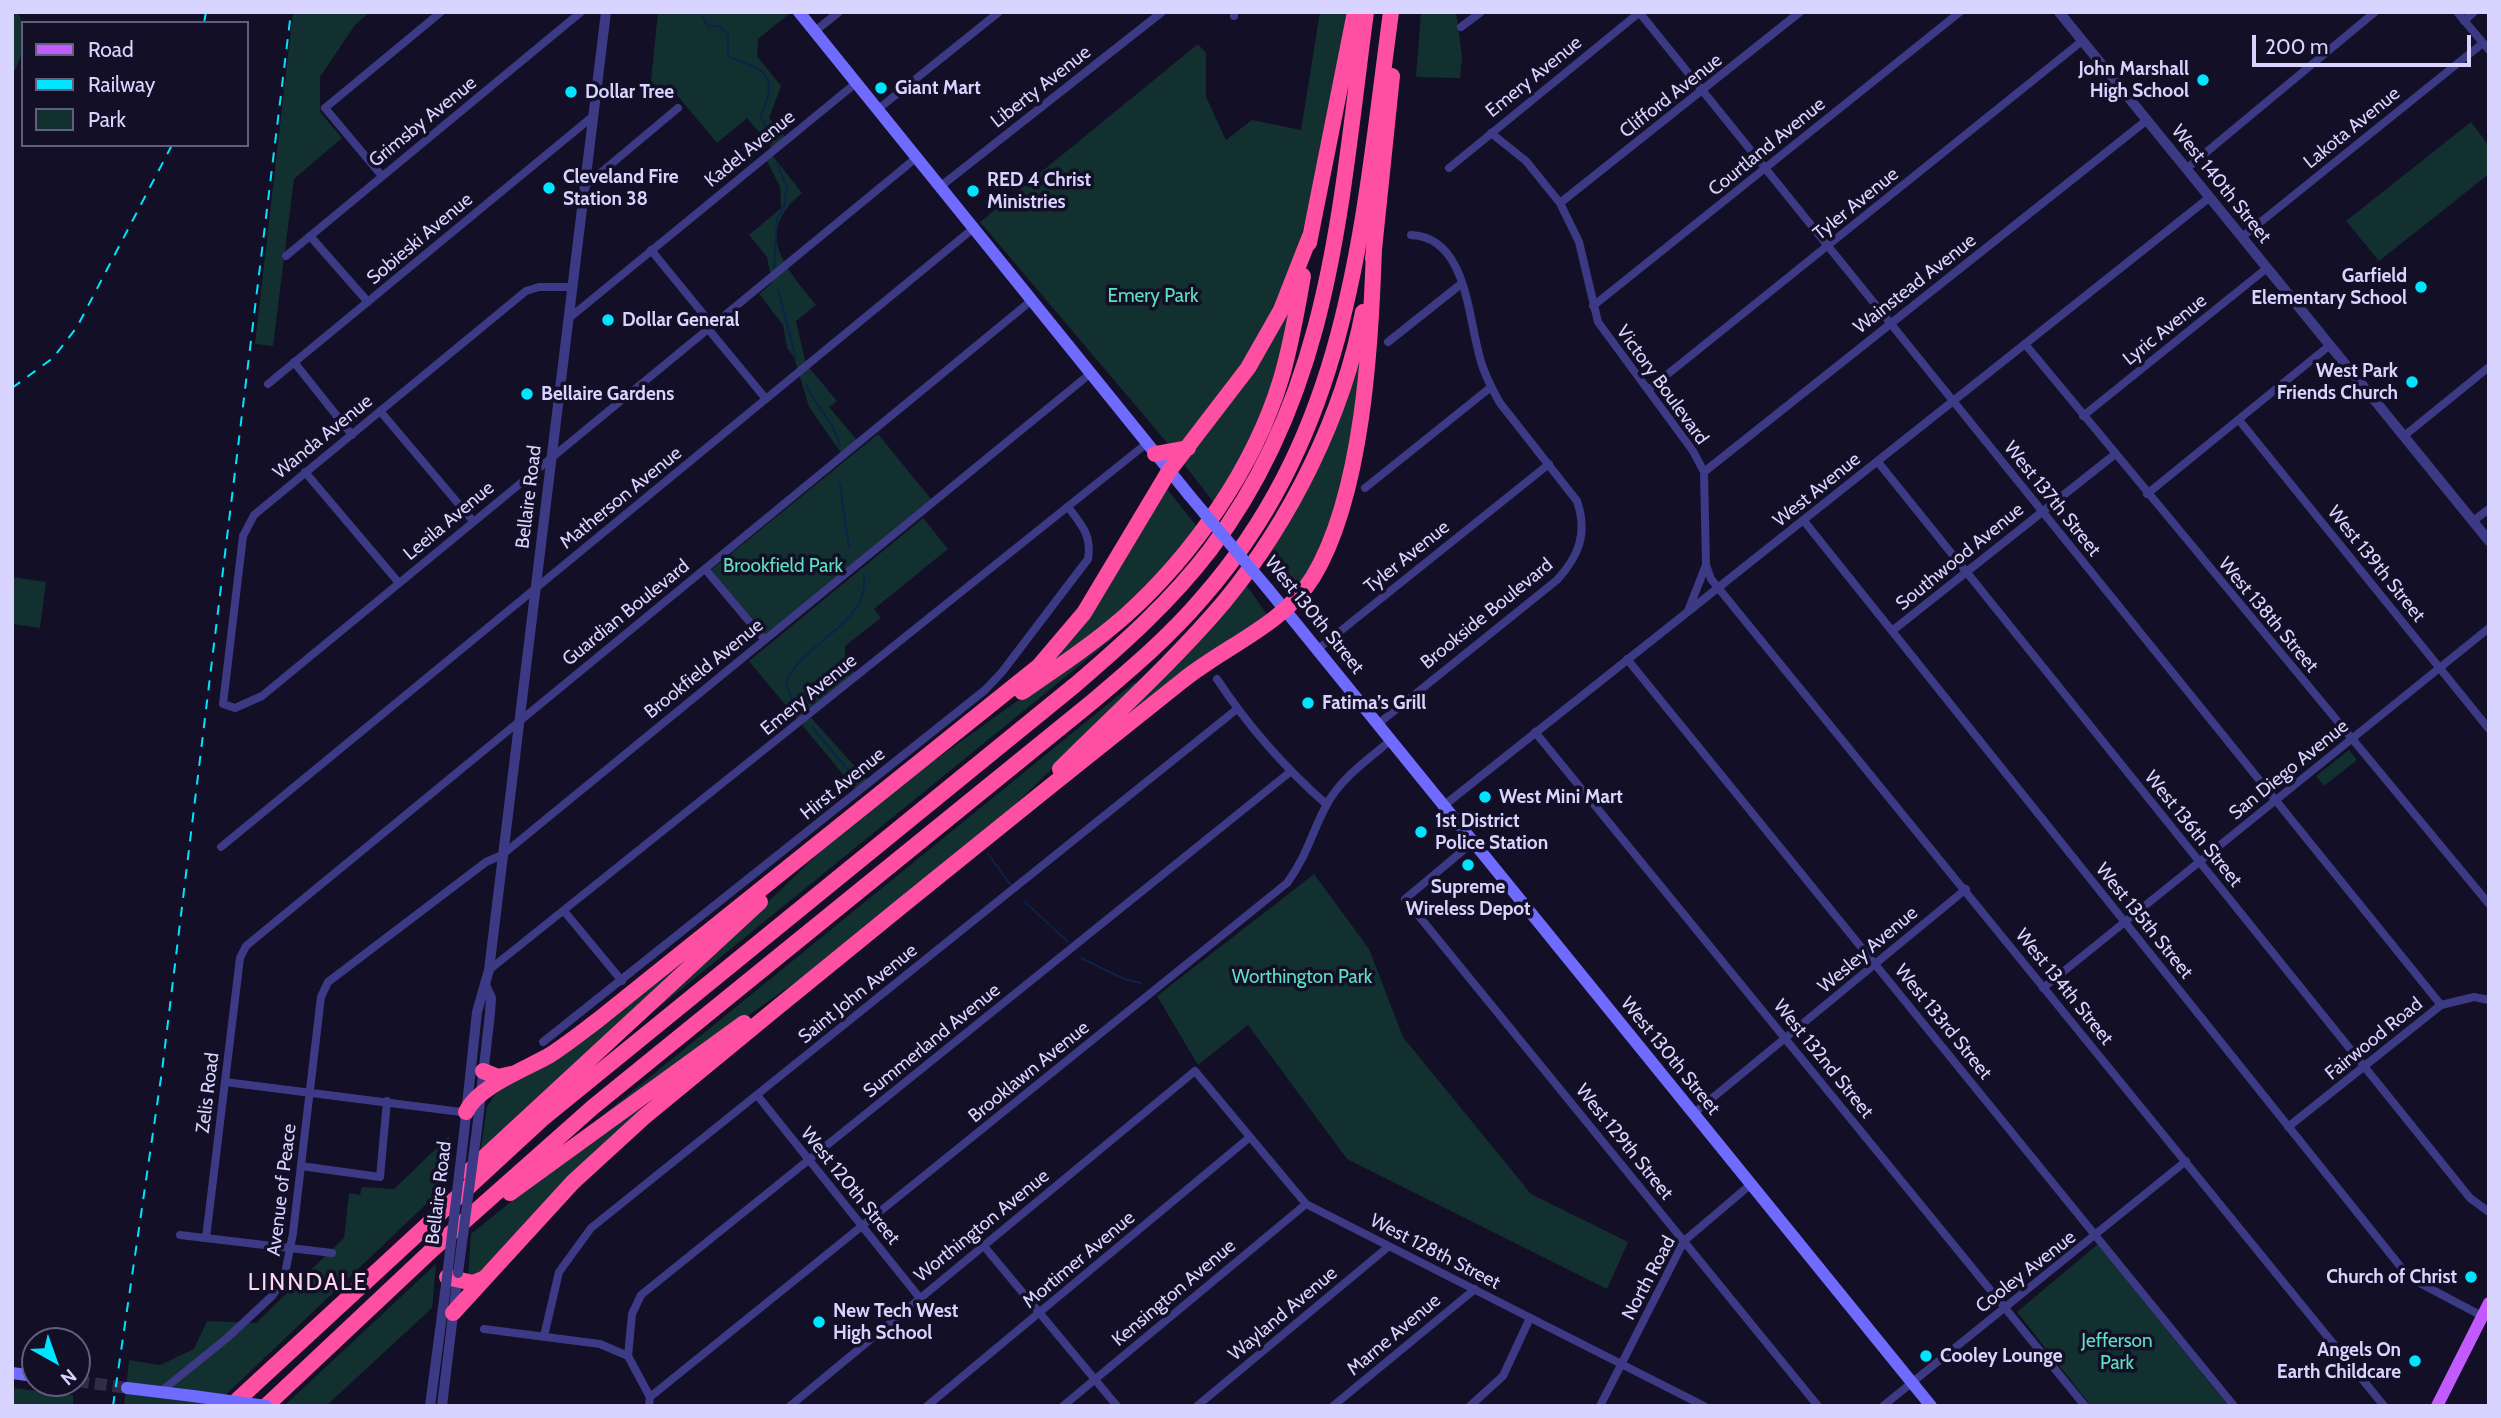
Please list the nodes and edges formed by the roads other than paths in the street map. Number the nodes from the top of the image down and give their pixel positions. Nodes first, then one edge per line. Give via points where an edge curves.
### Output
1 (441, 12) edge
2 (581, 12) edge
3 (606, 12) edge
4 (799, 12) edge
5 (838, 12) edge
6 (999, 12) edge
7 (1162, 12) edge
8 (1355, 12) edge
9 (1366, 12) edge
10 (1391, 12) edge
11 (1398, 12) edge
12 (1639, 12) edge
13 (1800, 12) edge
14 (1960, 12) edge
15 (2059, 12) edge
16 (2375, 12) edge
17 (2457, 12) edge
18 (2474, 12) edge
19 (1478, 13) edge
20 (2464, 21) junction
21 (1461, 27) dead end
22 (815, 31) junction
23 (2082, 41) junction
24 (2486, 47) edge
25 (856, 83) junction
26 (1702, 91) junction
27 (678, 108) dead end
28 (877, 110) junction
29 (592, 117) junction
30 (2147, 120) junction
31 (1491, 133) junction
32 (916, 158) junction
33 (1448, 168) dead end
34 (1765, 169) junction
35 (2186, 169) junction
36 (382, 176) junction
37 (586, 185) junction
38 (941, 187) junction
39 (2210, 197) junction
40 (1560, 203) junction
41 (975, 227) junction
42 (1411, 235) dead end
43 (310, 236) junction
44 (1310, 236) junction
45 (2242, 237) junction
46 (1828, 246) junction
47 (1374, 248) junction
48 (651, 250) junction
49 (286, 256) dead end
50 (2267, 268) junction
51 (1461, 284) junction
52 (572, 287) junction
53 (1032, 300) junction
54 (368, 302) junction
55 (1593, 306) junction
56 (568, 319) junction
57 (1890, 324) junction
58 (711, 328) junction
59 (1388, 342) dead end
60 (2025, 344) junction
61 (2330, 345) junction
62 (294, 362) junction
63 (2489, 366) edge
64 (1091, 373) junction
65 (268, 384) dead end
66 (1491, 387) junction
67 (1648, 390) junction
68 (766, 399) junction
69 (1954, 401) junction
70 (380, 411) junction
71 (2082, 416) junction
72 (2239, 419) junction
73 (352, 435) junction
74 (2404, 436) junction
75 (1188, 448) junction
76 (1151, 449) junction
77 (2114, 455) junction
78 (551, 458) junction
79 (1878, 462) junction
80 (1549, 464) junction
81 (1169, 471) junction
82 (305, 472) junction
83 (1703, 472) junction
84 (1364, 488) dead end
85 (2147, 494) junction
86 (1068, 508) junction
87 (2489, 509) edge
88 (2042, 512) junction
89 (473, 521) junction
90 (1804, 521) junction
91 (2473, 522) junction
92 (2489, 541) edge
93 (1706, 565) junction
94 (705, 569) junction
95 (1966, 572) junction
96 (399, 583) junction
97 (536, 588) junction
98 (1720, 588) junction
99 (1285, 610) junction
100 (1686, 614) junction
101 (2489, 628) edge
102 (1892, 631) junction
103 (764, 639) junction
104 (1318, 649) junction
105 (1627, 659) junction
106 (2440, 668) junction
107 (1217, 679) dead end
108 (223, 704) joint
109 (1237, 709) junction
110 (519, 720) junction
111 (1378, 724) junction
112 (2489, 729) edge
113 (1535, 732) junction
114 (2352, 740) junction
115 (1390, 741) junction
116 (1290, 772) junction
117 (891, 787) junction
118 (2274, 802) junction
119 (1326, 804) junction
120 (1442, 807) junction
121 (1011, 817) junction
122 (825, 840) junction
123 (1472, 844) junction
124 (221, 847) dead end
125 (502, 855) junction
126 (2200, 862) junction
127 (1966, 889) junction
128 (2489, 904) edge
129 (564, 911) junction
130 (2125, 923) junction
131 (241, 953) joint
132 (838, 958) junction
133 (1875, 965) junction
134 (489, 970) junction
135 (330, 979) joint
136 (622, 981) junction
137 (486, 986) junction
138 (2043, 988) junction
139 (2489, 1000) edge
140 (2441, 1006) junction
141 (1786, 1038) junction
142 (543, 1042) dead end
143 (2365, 1067) junction
144 (526, 1068) junction
145 (483, 1071) junction
146 (1195, 1071) joint
147 (225, 1082) junction
148 (310, 1092) junction
149 (481, 1093) junction
150 (757, 1095) junction
151 (387, 1101) junction
152 (472, 1113) junction
153 (1693, 1114) junction
154 (2288, 1127) junction
155 (1250, 1137) junction
156 (808, 1160) junction
157 (2186, 1161) junction
158 (301, 1166) junction
159 (1750, 1185) junction
160 (1306, 1204) junction
161 (2489, 1212) edge
162 (861, 1226) junction
163 (180, 1235) dead end
164 (2096, 1236) junction
165 (206, 1238) junction
166 (1684, 1241) junction
167 (983, 1245) junction
168 (1388, 1247) junction
169 (290, 1248) junction
170 (332, 1253) dead end
171 (365, 1279) junction
172 (452, 1279) junction
173 (483, 1279) junction
174 (1475, 1289) junction
175 (919, 1297) junction
176 (2489, 1303) edge
177 (375, 1304) junction
178 (2006, 1308) junction
179 (453, 1313) junction
180 (1040, 1313) junction
181 (2482, 1316) junction
182 (1530, 1318) junction
183 (484, 1329) dead end
184 (544, 1336) junction
185 (628, 1356) junction
186 (1622, 1362) junction
187 (1095, 1379) junction
188 (1911, 1382) junction
189 (127, 1388) tunnel mouth
190 (2443, 1390) junction
191 (159, 1392) junction
192 (650, 1401) edge
193 (231, 1406) edge
194 (266, 1406) edge
195 (430, 1406) edge
196 (442, 1406) edge
197 (790, 1406) edge
198 (927, 1406) edge
199 (1063, 1406) edge
200 (1117, 1406) edge
201 (1197, 1406) edge
202 (1333, 1406) edge
203 (1470, 1406) edge
204 (1600, 1406) edge
205 (1704, 1406) edge
206 (1818, 1406) edge
207 (1884, 1406) edge
208 (1931, 1406) edge
209 (2085, 1406) edge
210 (2234, 1406) edge
211 (2384, 1406) edge
212 (2431, 1406) edge
213 (2437, 1406) edge

1 - 36 street via 325,108
2 - 36 street, Grimsby Avenue
3 - 29 street, Bellaire Road
4 - 22 main road, West 130th Street
5 - 22 street
6 - 28 street
7 - 38 street, Liberty Avenue
8 - 44 highway
9 - 171 highway via 1333,252 1317,328 1278,437 1246,498 1211,550 1175,593 1112,654 592,1077
10 - 177 highway via 1359,246 1329,372 1295,458 1228,567 1181,621 1123,676 593,1107
11 - 47 highway
12 - 26 street, West 137th Street
12 - 31 street, Emery Avenue
13 - 26 street, Clifford Avenue
14 - 34 street, Courtland Avenue
15 - 23 street, West 140th Street
16 - 35 street
17 - 20 street
18 - 20 street
19 - 21 street
20 - 24 street
22 - 25 main road, West 130th Street
23 - 30 street, West 140th Street
23 - 46 street, Tyler Avenue
24 - 45 street, Lakota Avenue
25 - 28 main road, West 130th Street
25 - 48 street, Kadel Avenue
26 - 34 street, West 137th Street
26 - 40 street, Clifford Avenue
27 - 37 street
28 - 32 main road, West 130th Street
29 - 37 street, Bellaire Road
29 - 54 street, Sobieski Avenue
30 - 35 street, West 140th Street
30 - 57 street, Wainstead Avenue
31 - 33 street, Emery Avenue
31 - 40 street, Victory Boulevard via 1526,161
32 - 38 main road, West 130th Street
32 - 58 street, Leeila Avenue
34 - 46 street, West 137th Street
34 - 55 street, Courtland Avenue
35 - 39 street, West 140th Street
36 - 43 street, Grimsby Avenue
37 - 52 street, Bellaire Road
38 - 41 main road, West 130th Street
39 - 45 street, West 140th Street
39 - 60 street, West Avenue
40 - 55 street, Victory Boulevard via 1579,242
41 - 53 main road, West 130th Street
41 - 68 street, Matherson Avenue
42 - 51 street, Brookside Boulevard via 1439,244 1453,261
43 - 49 street, Grimsby Avenue
43 - 54 street
44 - 75 highway via 1261,348
44 - 117 highway via 1288,354 1271,406 1233,483 1188,548 1159,583 1105,632
45 - 50 street, West 140th Street
46 - 57 street, West 137th Street
46 - 67 street, Tyler Avenue
47 - 99 highway via 1372,310 1346,490 1318,567
47 - 121 highway via 1361,320 1339,396 1308,468 1271,536 1190,640
48 - 56 street, Kadel Avenue
48 - 58 street
50 - 61 street, West 140th Street
50 - 71 street, Lyric Avenue
51 - 59 street
51 - 66 street, Brookside Boulevard
52 - 56 street, Bellaire Road
52 - 70 street, Wanda Avenue via 526,291
53 - 64 main road, West 130th Street
53 - 94 street, Guardian Boulevard
54 - 62 street, Sobieski Avenue
55 - 67 street, Victory Boulevard via 1608,340
56 - 78 street, Bellaire Road
57 - 69 street, West 137th Street
57 - 83 street, Wainstead Avenue
58 - 68 street
58 - 78 street, Leeila Avenue
60 - 69 street, West Avenue
60 - 71 street, West 138th Street
61 - 72 street
61 - 74 street, West 140th Street
62 - 65 street, Sobieski Avenue
62 - 73 street
63 - 74 street
64 - 76 main road, West 130th Street
64 - 103 street, Brookfield Avenue
66 - 80 street, Brookside Boulevard
66 - 84 street
67 - 83 street, Victory Boulevard via 1685,438
68 - 97 street, Matherson Avenue
69 - 79 street, West Avenue
69 - 88 street, West 137th Street
70 - 73 street, Wanda Avenue
70 - 89 street
71 - 77 street, West 138th Street
72 - 85 street
72 - 106 street, West 139th Street
73 - 82 street, Wanda Avenue
74 - 91 street, West 140th Street
75 - 76 highway
75 - 81 highway
76 - 81 main road, West 130th Street
76 - 86 street, Emery Avenue
77 - 85 street, West 138th Street
77 - 88 street, Southwood Avenue
78 - 89 street, Leeila Avenue
78 - 97 street, Bellaire Road
79 - 90 street, West Avenue
79 - 95 street, West 136th Street
80 - 104 street, Tyler Avenue
80 - 111 street, Brookside Boulevard via 1577,501 1583,517 1582,540 1573,563
81 - 99 main road, West 130th Street, bridge
81 - 117 highway via 1084,613 1055,649
82 - 96 street
82 - 108 street, Wanda Avenue via 246,526
83 - 93 street, Victory Boulevard
85 - 114 street, West 138th Street
86 - 129 street, Emery Avenue
86 - 136 street, Hirst Avenue via 1086,529 1088,559 994,681
87 - 91 street
88 - 95 street, Southwood Avenue
88 - 118 street, West 137th Street
89 - 96 street, Leeila Avenue
90 - 98 street, West Avenue
90 - 102 street, West 135th Street
91 - 92 street, West 140th Street
93 - 98 street, Victory Boulevard
93 - 100 street, Victory Boulevard
94 - 103 street
94 - 110 street, Guardian Boulevard
95 - 102 street, Southwood Avenue
95 - 126 street, West 136th Street
96 - 108 street, Leeila Avenue via 262,696 235,708
97 - 110 street, Bellaire Road
97 - 124 street, Matherson Avenue
98 - 100 street, West Avenue
98 - 127 street, West 134th Street
99 - 104 main road, West 130th Street
99 - 121 highway via 1183,680
100 - 105 street, West Avenue
101 - 106 street, San Diego Avenue
102 - 130 street, West 135th Street
103 - 125 street, Brookfield Avenue
104 - 111 main road, West 130th Street
105 - 113 street, West Avenue
105 - 133 street, West 133rd Street
106 - 112 street, West 139th Street
106 - 114 street, San Diego Avenue
107 - 109 street
109 - 116 street
109 - 150 street, Saint John Avenue
110 - 125 street, Bellaire Road
110 - 131 street, Guardian Boulevard
111 - 115 main road, West 130th Street
113 - 120 street, West Avenue
113 - 141 street, West 132nd Street
114 - 118 street, San Diego Avenue
114 - 128 street, West 138th Street
115 - 119 street, Brooklawn Avenue
115 - 120 main road, West 130th Street
116 - 119 street
116 - 156 street, Summerland Avenue
117 - 122 highway
118 - 126 street, San Diego Avenue
118 - 140 street, West 137th Street
119 - 162 street, Brooklawn Avenue via 1302,862 1287,883
120 - 123 main road, West 130th Street
121 - 132 highway
122 - 144 highway via 569,1042
122 - 171 highway via 489,1151
123 - 153 main road, West 130th Street
123 - 166 street, West 129th Street via 1405,899
125 - 134 street, Bellaire Road
125 - 135 street, Brookfield Avenue via 486,862
126 - 130 street, San Diego Avenue
126 - 143 street, West 136th Street
127 - 133 street, Wesley Avenue
127 - 138 street, West 134th Street
129 - 134 street, Emery Avenue
129 - 136 street
130 - 138 street, San Diego Avenue
130 - 154 street, West 135th Street
131 - 147 street, Zelis Road
132 - 173 highway via 610,1147
132 - 177 highway via 525,1181
133 - 141 street, Wesley Avenue
133 - 164 street, West 133rd Street
134 - 137 street, Bellaire Road
135 - 148 street, Avenue of Peace via 321,997
136 - 142 street, Hirst Avenue
137 - 145 street, Bellaire Road via 491,998
137 - 152 street, Bellaire Road via 477,1012
138 - 157 street, West 134th Street
139 - 140 street, Fairwood Road via 2474,997
140 - 143 street, Fairwood Road
141 - 153 street, Wesley Avenue
141 - 178 street, West 132nd Street
143 - 154 street, Fairwood Road
143 - 161 street, West 136th Street via 2470,1198
144 - 145 highway via 502,1077
144 - 149 highway
145 - 149 street, Bellaire Road
146 - 155 street, West 128th Street
146 - 167 street, Worthington Avenue
147 - 148 street
147 - 165 street, Zelis Road
148 - 151 street
148 - 158 street, Avenue of Peace
149 - 152 highway via 470,1102
150 - 156 street, West 120th Street
150 - 184 street, Saint John Avenue via 591,1228 559,1272
151 - 152 street
151 - 158 street via 380,1177
152 - 172 street, Bellaire Road, bridge via 464,1133
152 - 172 street, Bellaire Road, bridge via 477,1129
153 - 159 main road, West 130th Street
154 - 181 street, West 135th Street via 2407,1273
155 - 160 street, West 128th Street
155 - 180 street, Mortimer Avenue
156 - 162 street, West 120th Street
156 - 185 street, Summerland Avenue via 641,1295 632,1314
157 - 164 street, Cooley Avenue
157 - 211 street, West 134th Street
158 - 169 street, Avenue of Peace
159 - 166 street, North Road
159 - 188 main road, West 130th Street
160 - 168 street, West 128th Street
160 - 187 street, Kensington Avenue
162 - 175 street, West 120th Street
162 - 192 street, Brooklawn Avenue
163 - 165 street
164 - 178 street, Cooley Avenue
164 - 210 street, West 133rd Street
165 - 169 street
166 - 186 street, North Road
166 - 206 street, West 129th Street
167 - 175 street, Worthington Avenue
167 - 180 street
168 - 174 street, West 128th Street
168 - 201 street, Wayland Avenue
169 - 170 street
169 - 191 street, Avenue of Peace via 284,1279 272,1296
171 - 193 highway
172 - 173 highway via 473,1283
172 - 179 street, Bellaire Road
172 - 195 street, Bellaire Road
173 - 179 highway
174 - 182 street, West 128th Street
174 - 202 street, Marne Avenue
175 - 197 street, Worthington Avenue
176 - 181 main road
177 - 194 highway
178 - 188 street, Cooley Avenue
178 - 209 street, West 132nd Street
179 - 196 street, Bellaire Road
180 - 187 street
180 - 198 street, Mortimer Avenue
181 - 190 main road
182 - 186 street, West 128th Street
182 - 203 street via 1503,1376
183 - 184 street
184 - 185 street via 600,1344
185 - 192 street
186 - 204 street, North Road
186 - 205 street, West 128th Street
187 - 199 street, Kensington Avenue
187 - 200 street
188 - 207 street, Cooley Avenue
188 - 208 main road, West 130th Street
189 - 191 main road
190 - 212 main road
190 - 213 main road
191 - 194 main road, bridge

